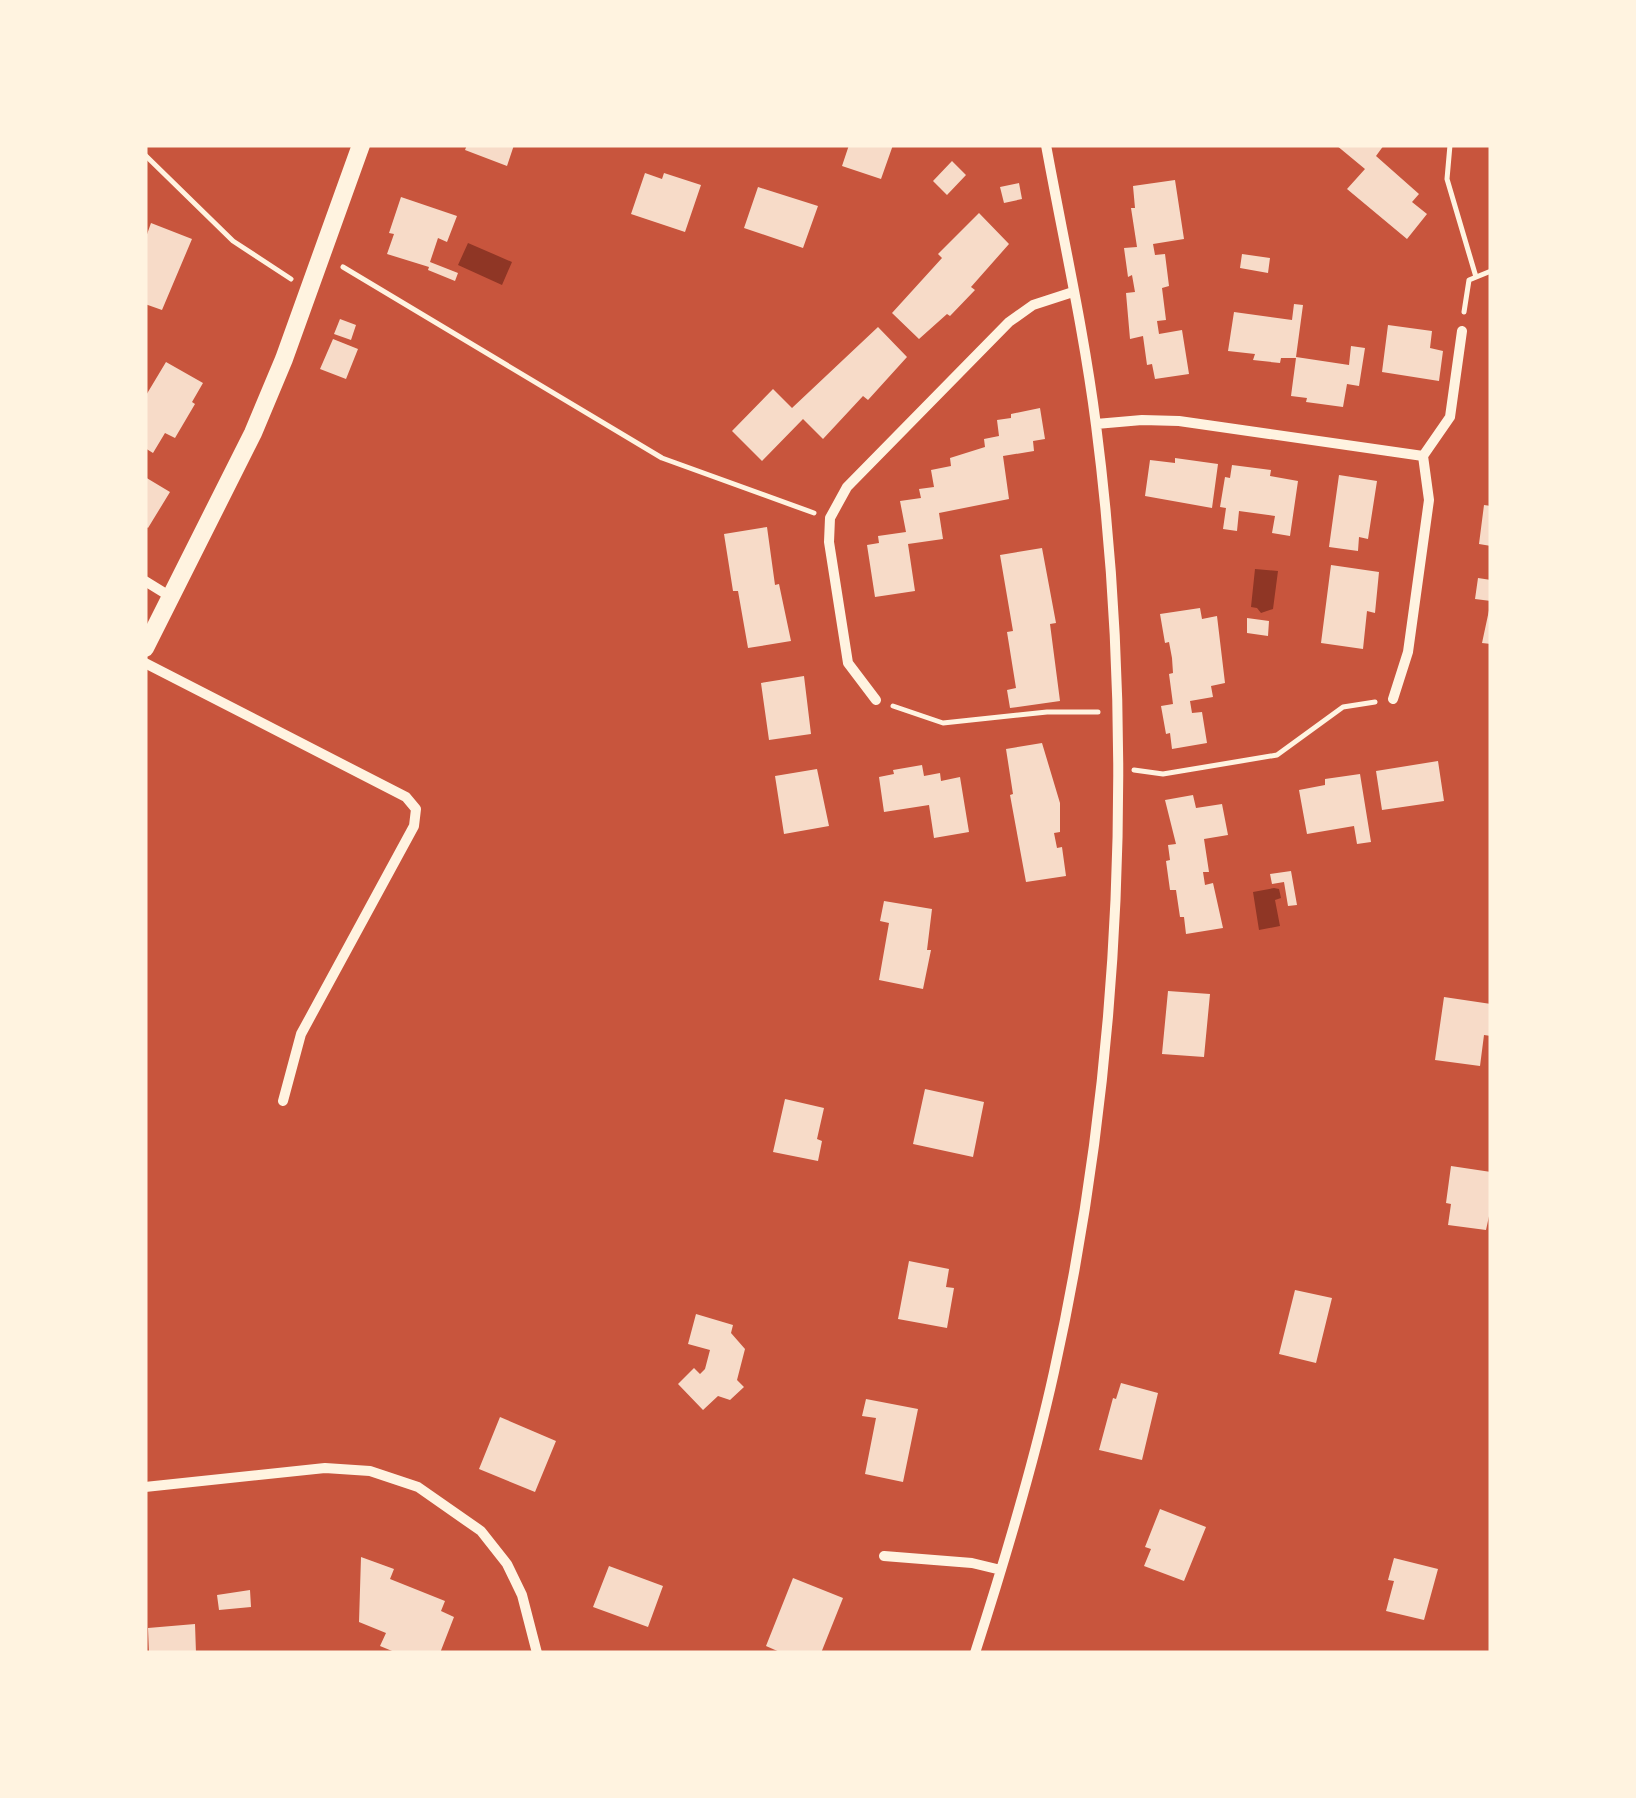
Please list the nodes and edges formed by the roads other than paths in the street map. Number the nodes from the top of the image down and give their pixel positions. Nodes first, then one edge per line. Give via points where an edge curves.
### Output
1 (362, 145) edge
2 (1046, 145) edge
3 (1073, 292) junction
4 (1462, 331) road end
5 (1096, 424) junction
6 (1423, 456) junction
7 (145, 581) edge
8 (172, 598) junction
9 (145, 648) edge
10 (145, 663) edge
11 (1393, 699) road end
12 (876, 700) road end
13 (283, 1101) dead end
14 (145, 1487) edge
15 (884, 1556) dead end
16 (1002, 1570) junction
17 (537, 1653) edge
18 (975, 1653) edge

1 - 8 street via 253,432
2 - 3 street
3 - 5 street
3 - 12 street via 1008,322 846,488 830,518 848,663
4 - 6 street via 1450,417
5 - 6 street via 1179,421
5 - 16 street via 1117,712 1112,958 1075,1269
6 - 11 street via 1429,500 1408,652
7 - 8 street
8 - 9 street
10 - 13 street via 406,796 416,809 414,826 301,1034
14 - 17 street via 325,1468 370,1472 418,1487 480,1532 507,1564
15 - 16 street
16 - 18 street

